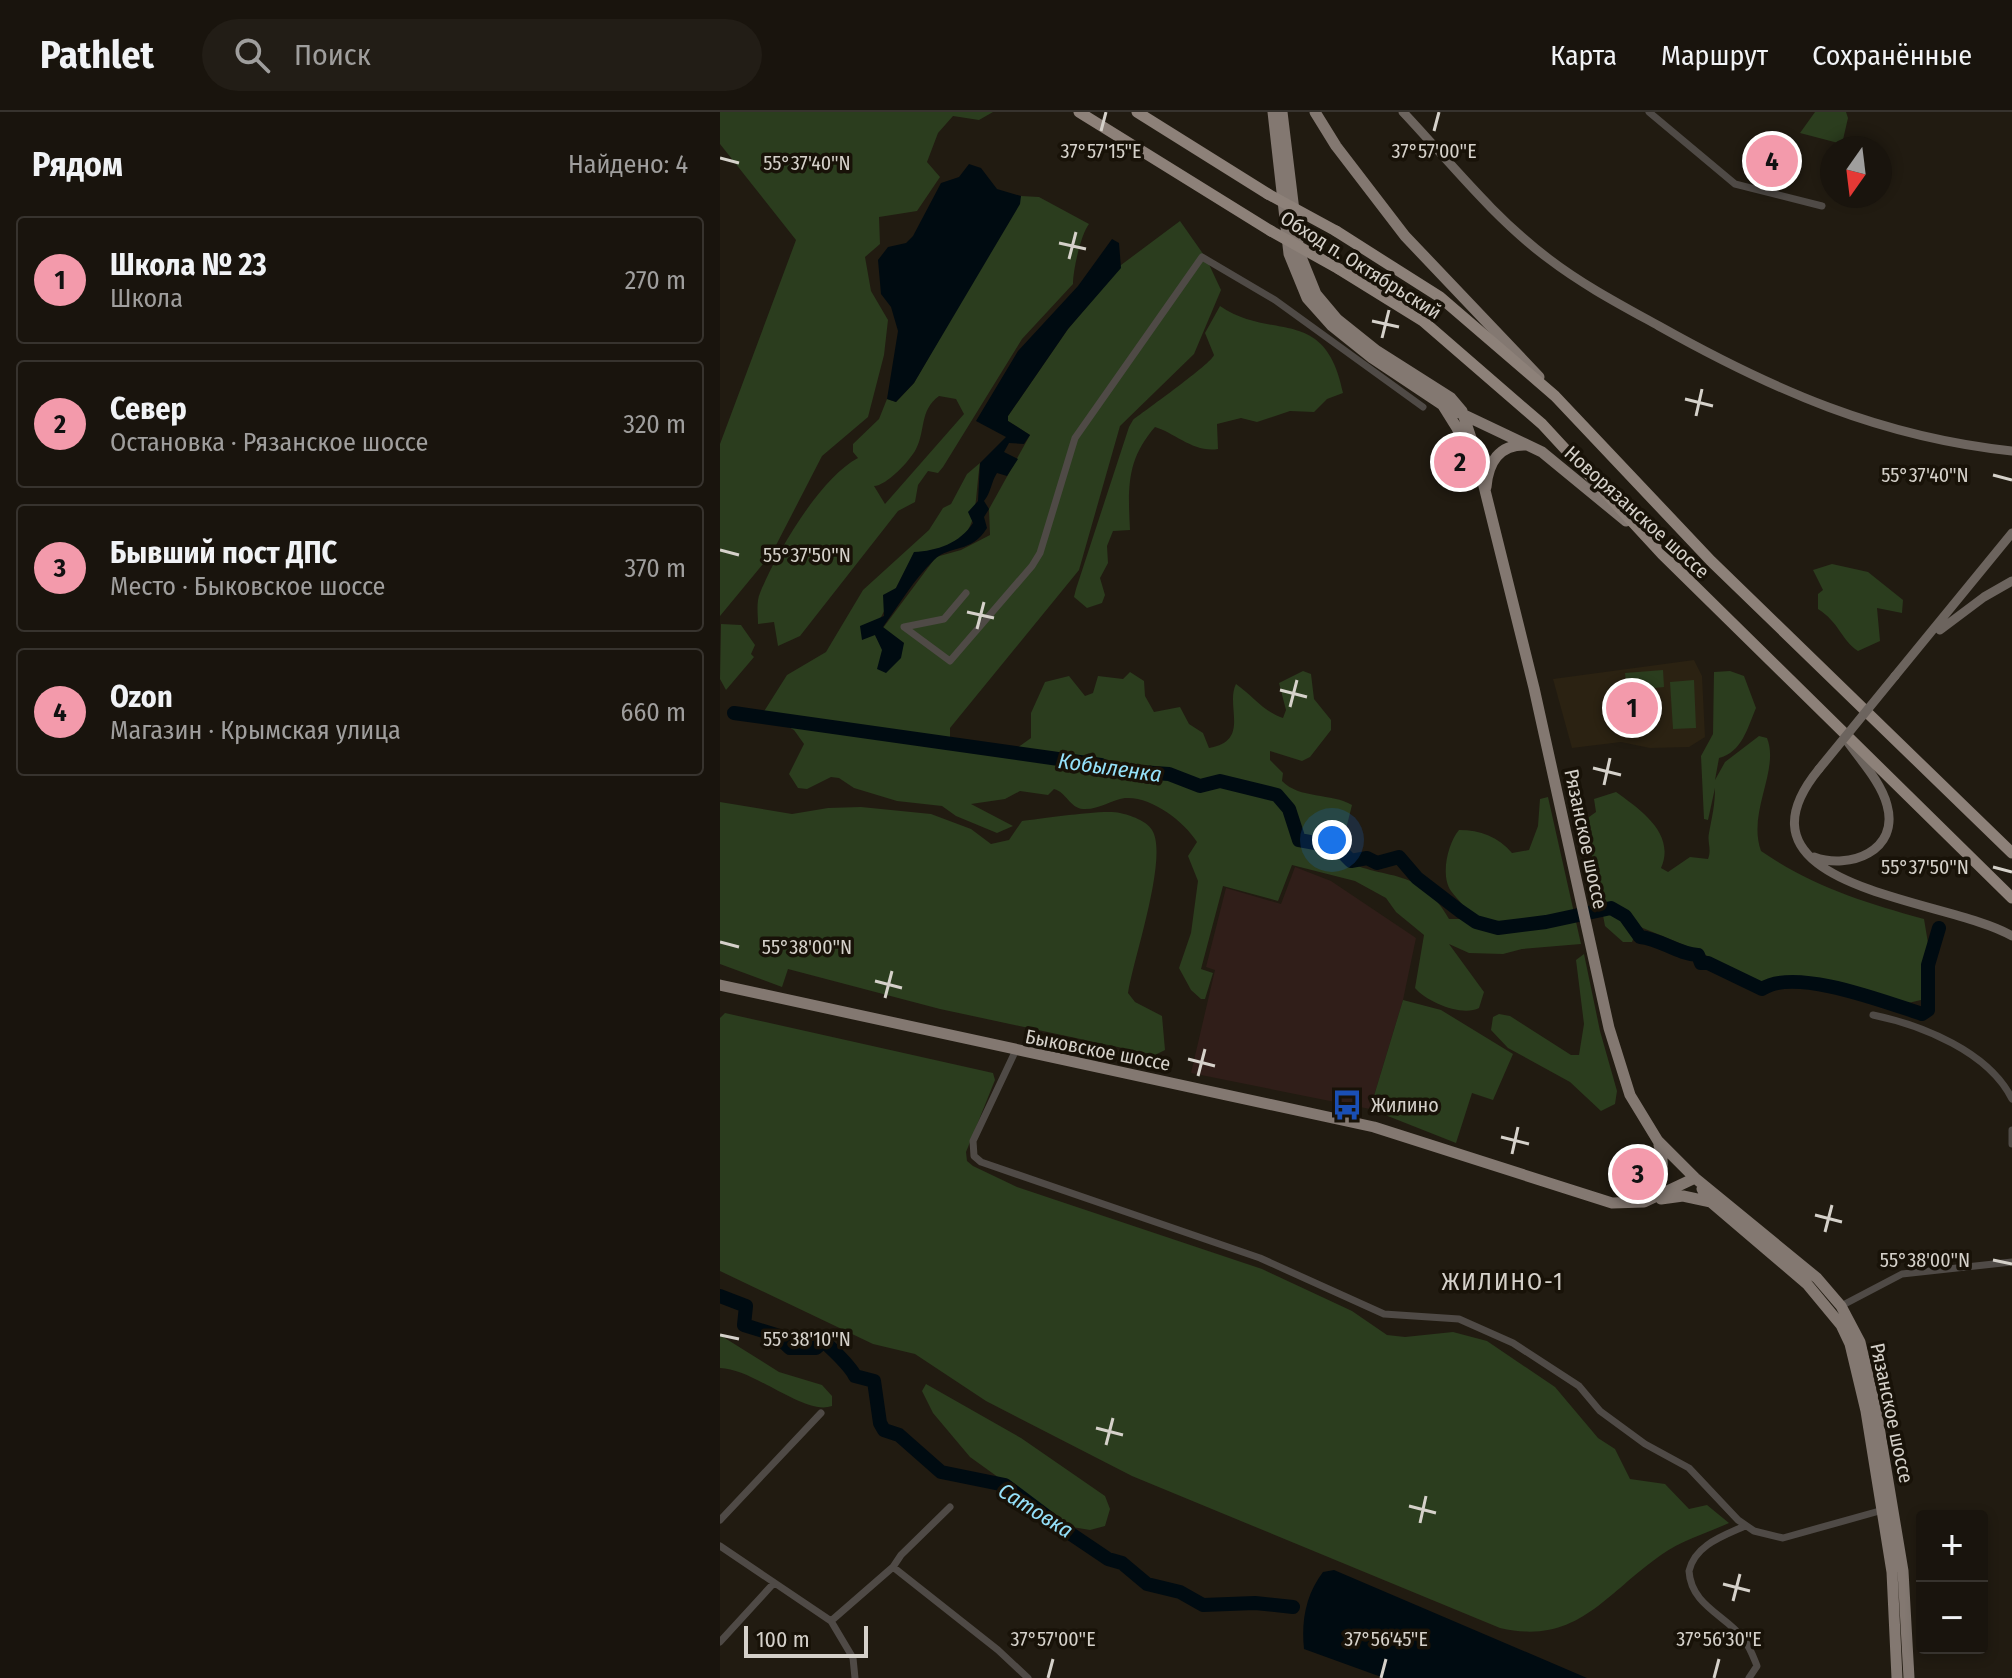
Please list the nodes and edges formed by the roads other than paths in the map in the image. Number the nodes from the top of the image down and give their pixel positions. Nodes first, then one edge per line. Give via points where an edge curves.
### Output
1 (1079, 112) edge
2 (1273, 112) edge
3 (1282, 112) edge
4 (1315, 112) edge
5 (1403, 112) edge
6 (1649, 112) edge
7 (1139, 113) edge
8 (1820, 205) edge
9 (1555, 396) junction
10 (1441, 404) junction
11 (1423, 407) dead end
12 (1462, 411) junction
13 (1583, 427) joint
14 (1531, 446) junction
15 (2012, 451) edge
16 (1482, 488) junction
17 (1488, 512) junction
18 (2012, 533) edge
19 (1662, 554) junction
20 (2012, 581) edge
21 (966, 593) dead end
22 (1922, 645) junction
23 (1838, 729) junction
24 (1804, 852) junction
25 (2012, 853) edge
26 (2012, 898) edge
27 (2012, 936) edge
28 (720, 986) edge
29 (1873, 1015) dead end
30 (1015, 1052) junction
31 (2012, 1099) edge
32 (2012, 1130) edge
33 (1658, 1141) junction
34 (2012, 1144) edge
35 (1695, 1178) junction
36 (1644, 1202) junction
37 (1712, 1203) junction
38 (2012, 1262) edge
39 (1841, 1306) junction
40 (821, 1413) dead end
41 (950, 1507) dead end
42 (1883, 1510) junction
43 (720, 1520) edge
44 (1745, 1526) junction
45 (720, 1546) edge
46 (893, 1567) junction
47 (773, 1584) junction
48 (831, 1621) junction
49 (720, 1642) edge
50 (855, 1678) edge
51 (1028, 1678) edge
52 (1749, 1678) edge
53 (1897, 1678) edge
54 (1909, 1678) edge

1 - 19 highway, Обход п. Октябрьский, bridge via 1423,321 1542,424
2 - 10 main road, Новорязанское шоссе via 1289,254 1307,298 1372,358
3 - 12 main road via 1299,252 1316,294 1337,319
4 - 9 main road via 1405,236
5 - 15 main road via 1547,258 1695,346 1851,418 1906,434
6 - 8 street via 1735,184
7 - 9 highway, Обход п. Октябрьский, bridge via 1440,297
9 - 13 highway, Обход п. Октябрьский
10 - 12 main road, Новорязанское шоссе
10 - 16 main road, Рязанское шоссе
11 - 21 street via 1275,300 1202,257 1075,438 1040,553 1024,577 950,661 904,627 944,619
12 - 14 main road, Новорязанское шоссе
12 - 16 main road, Рязанское шоссе
13 - 25 highway, Новорязанское шоссе via 1711,561
14 - 17 main road via 1513,446 1490,465
14 - 19 main road, Новорязанское шоссе
16 - 17 main road, Рязанское шоссе
17 - 33 main road, Рязанское шоссе via 1534,688 1619,1065
18 - 22 main road
19 - 23 highway, Новорязанское шоссе
20 - 22 main road
22 - 24 main road, bridge via 1801,792 1792,816
23 - 24 main road via 1881,790 1888,826 1877,847 1857,860 1828,862
23 - 26 highway, Новорязанское шоссе
24 - 27 main road via 1840,878
28 - 30 main road, Быковское шоссе
29 - 31 street via 1911,1024 1982,1062 2004,1082
30 - 36 main road, Быковское шоссе via 1358,1123 1589,1198
30 - 44 street via 973,1141 974,1156 981,1162 1260,1258 1384,1314 1459,1319 1513,1343 1579,1386 1600,1411 1645,1444 1689,1468
32 - 34 street
33 - 35 main road, Рязанское шоссе
33 - 36 main road via 1664,1170
35 - 36 main road, Быковское шоссе
35 - 37 main road, Рязанское шоссе
35 - 39 main road, Рязанское шоссе via 1817,1278
36 - 37 main road via 1683,1196
37 - 42 main road, Рязанское шоссе via 1807,1284 1841,1325 1859,1377
38 - 39 street via 1902,1274
39 - 54 main road, Рязанское шоссе via 1860,1342 1877,1415 1903,1571
40 - 43 street
41 - 46 street
42 - 44 street via 1783,1538
42 - 53 main road, Рязанское шоссе
44 - 52 street via 1696,1555 1689,1571 1698,1596 1752,1652 1757,1666
45 - 47 street
46 - 48 street
46 - 51 street
47 - 48 street
47 - 49 street
48 - 50 street via 853,1658

